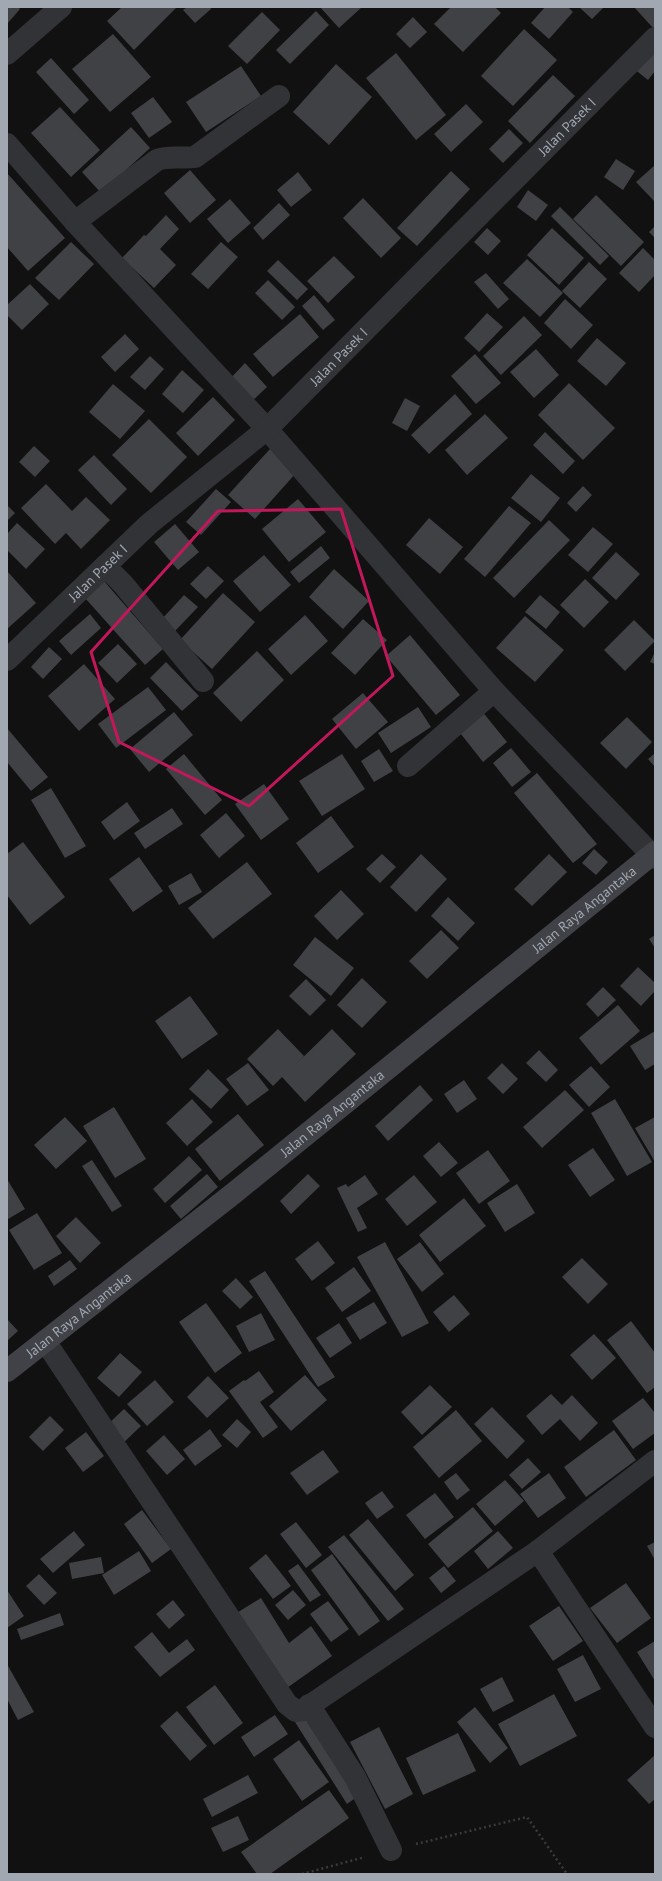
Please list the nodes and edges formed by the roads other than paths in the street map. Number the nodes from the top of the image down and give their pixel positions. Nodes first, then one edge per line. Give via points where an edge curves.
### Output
1 (61, 7) edge
2 (655, 38) edge
3 (7, 54) edge
4 (279, 96) dead end
5 (7, 144) edge
6 (75, 222) junction
7 (267, 429) junction
8 (105, 566) junction
9 (7, 660) edge
10 (203, 681) dead end
11 (494, 691) junction
12 (408, 766) dead end
13 (654, 855) edge
14 (45, 1340) junction
15 (7, 1371) edge
16 (655, 1461) edge
17 (538, 1551) junction
18 (309, 1705) junction
19 (655, 1727) edge
20 (391, 1850) road end

1 - 3 street
2 - 7 street, Jalan Pasek I
4 - 6 street via 195,157 163,157 157,160
5 - 6 street
6 - 7 street
7 - 8 street, Jalan Pasek I via 149,524
7 - 11 street
8 - 9 street, Jalan Pasek I
8 - 10 street via 123,584
11 - 12 street
11 - 13 street
13 - 14 main road, Jalan Raya Angantaka via 234,1193
14 - 15 main road, Jalan Raya Angantaka
14 - 18 street via 287,1704 298,1711
16 - 17 street
17 - 18 street
17 - 19 street
18 - 20 street via 355,1777

